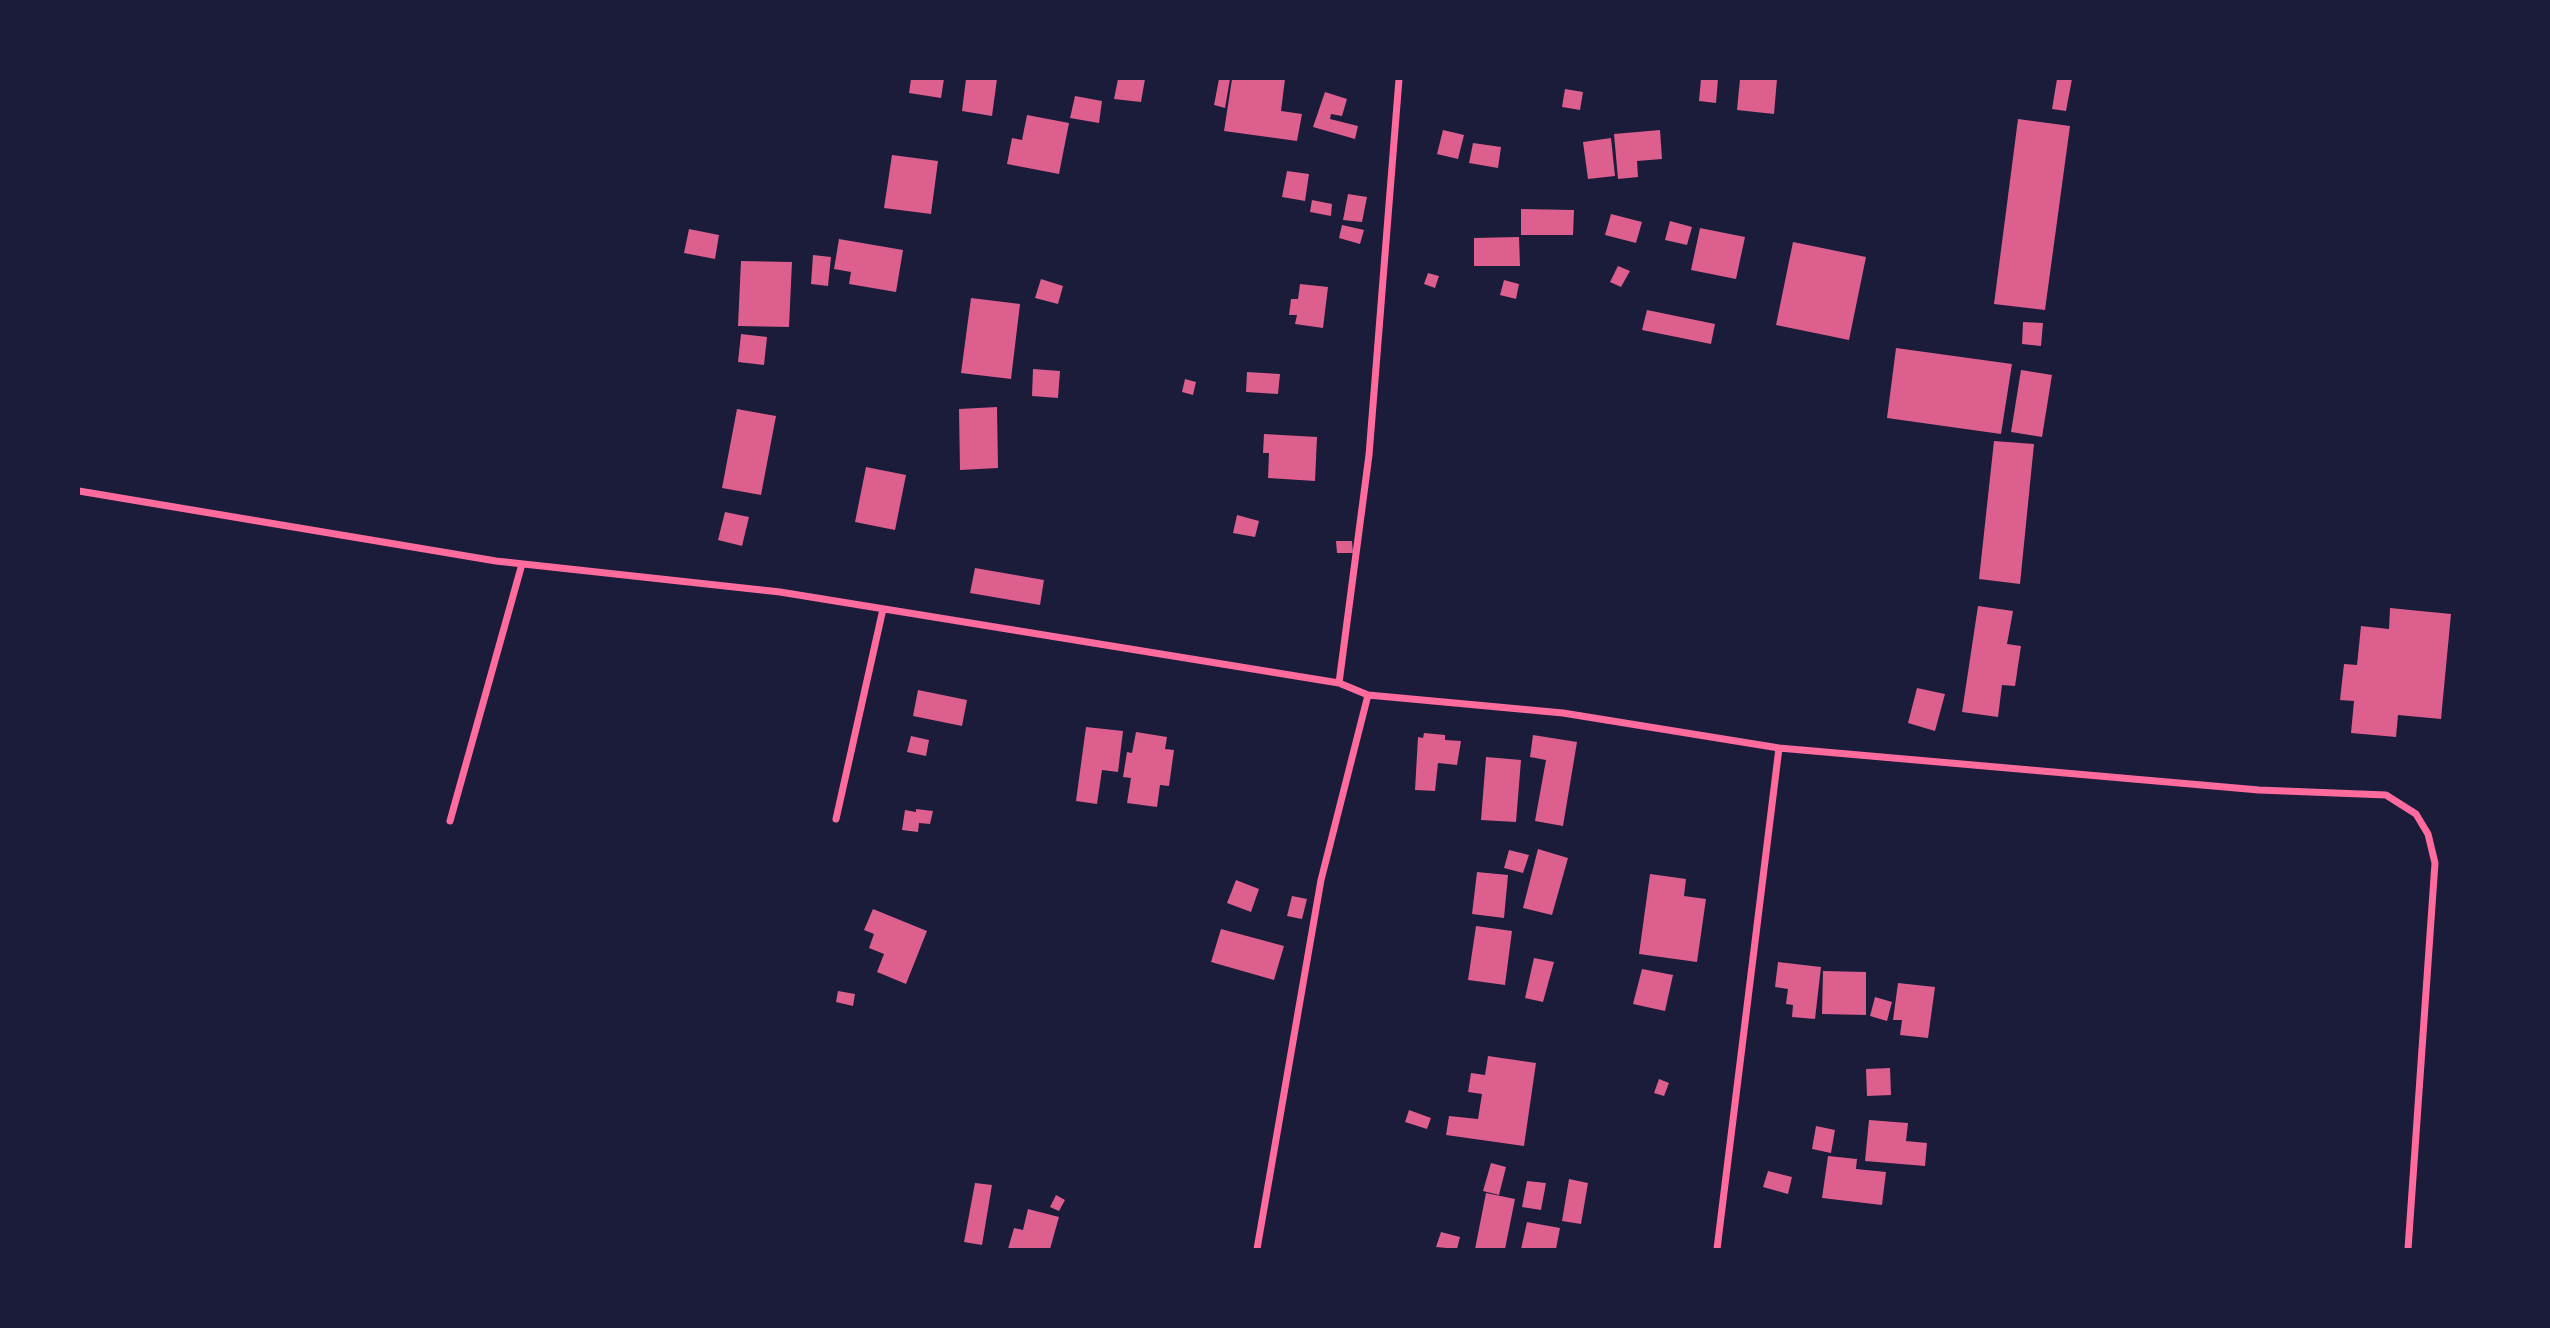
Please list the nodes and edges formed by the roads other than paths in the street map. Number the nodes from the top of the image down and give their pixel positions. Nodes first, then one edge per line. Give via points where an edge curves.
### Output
1 (1399, 79) edge
2 (79, 491) edge
3 (522, 564) junction
4 (883, 609) junction
5 (1339, 683) junction
6 (1368, 695) junction
7 (1779, 748) junction
8 (836, 819) dead end
9 (450, 821) dead end
10 (1257, 1249) edge
11 (1717, 1249) edge
12 (2408, 1249) edge

1 - 5 street via 1369,455
2 - 3 street
3 - 4 street via 780,592
3 - 9 street
4 - 5 street
4 - 8 street
5 - 6 street
6 - 7 street via 1563,713
6 - 10 street via 1321,880
7 - 11 street
7 - 12 street via 2259,790 2386,795 2416,814 2428,834 2435,863

